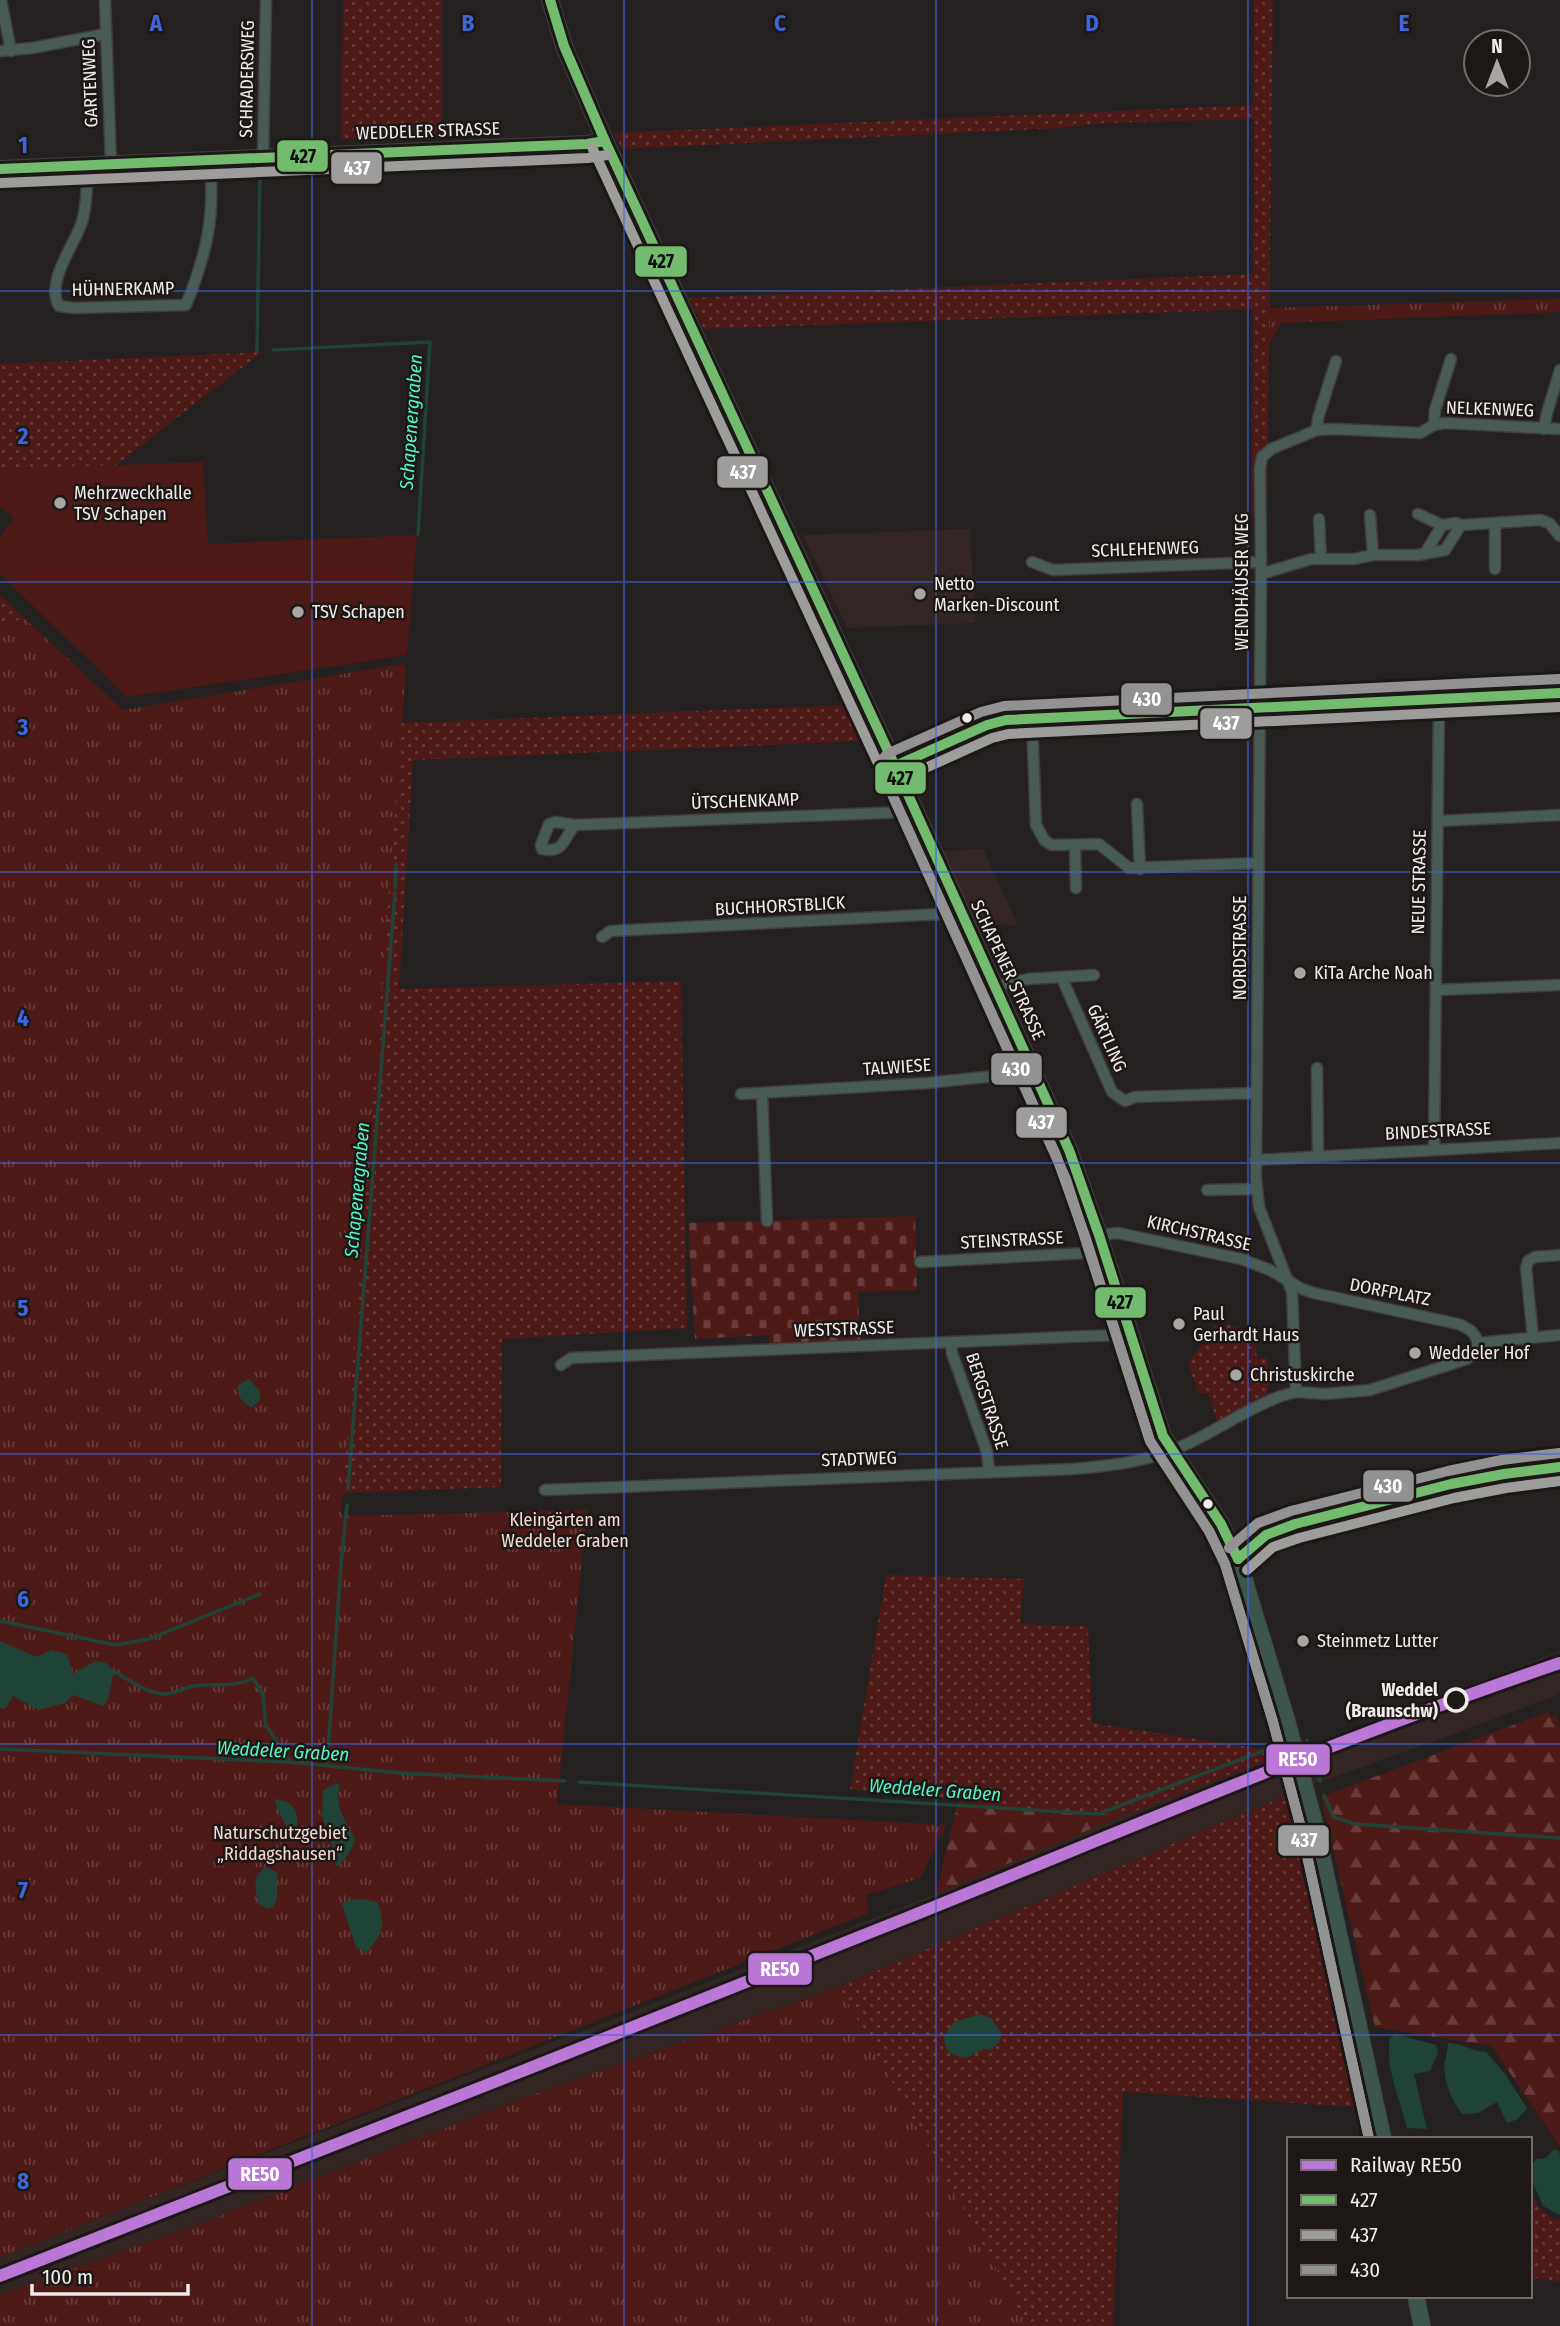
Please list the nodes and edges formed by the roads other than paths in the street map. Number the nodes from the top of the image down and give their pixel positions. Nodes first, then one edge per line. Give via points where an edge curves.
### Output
1 (1, 0) edge
2 (105, 0) edge
3 (266, 0) edge
4 (550, 0) edge
5 (106, 34) junction
6 (6, 51) edge
7 (605, 141) junction
8 (263, 159) junction
9 (210, 160) junction
10 (110, 165) junction
11 (87, 166) junction
12 (0, 169) edge
13 (1451, 359) dead end
14 (1336, 361) dead end
15 (1560, 370) edge
16 (1556, 399) edge
17 (1434, 425) junction
18 (1544, 429) junction
19 (1560, 429) edge
20 (1317, 430) junction
21 (1262, 457) joint
22 (1418, 514) dead end
23 (1370, 515) dead end
24 (1319, 519) dead end
25 (1495, 524) junction
26 (1442, 525) junction
27 (1461, 525) junction
28 (1560, 536) edge
29 (1424, 554) junction
30 (1373, 555) junction
31 (1321, 558) junction
32 (1032, 562) dead end
33 (1260, 562) junction
34 (1495, 569) dead end
35 (1261, 574) junction
36 (1560, 693) edge
37 (1439, 699) junction
38 (1259, 708) junction
39 (1032, 719) junction
40 (895, 766) junction
41 (1136, 804) dead end
42 (914, 808) junction
43 (1560, 815) edge
44 (1437, 821) junction
45 (575, 825) dead end
46 (1075, 845) junction
47 (1258, 863) junction
48 (1140, 869) junction
49 (1076, 888) dead end
50 (961, 913) junction
51 (602, 937) dead end
52 (1094, 975) dead end
53 (1062, 978) junction
54 (1560, 985) edge
55 (994, 987) junction
56 (1436, 990) junction
57 (1317, 1068) dead end
58 (1033, 1069) junction
59 (762, 1093) junction
60 (1256, 1093) junction
61 (741, 1094) dead end
62 (1560, 1143) edge
63 (1434, 1149) junction
64 (1318, 1155) junction
65 (1255, 1160) junction
66 (1256, 1189) junction
67 (1207, 1190) dead end
68 (767, 1221) dead end
69 (1100, 1235) junction
70 (1105, 1252) junction
71 (1560, 1255) edge
72 (920, 1262) dead end
73 (1289, 1282) junction
74 (1130, 1332) junction
75 (1560, 1335) edge
76 (1533, 1338) junction
77 (951, 1342) junction
78 (1478, 1343) junction
79 (561, 1365) dead end
80 (1296, 1392) junction
81 (1172, 1450) junction
82 (1560, 1467) edge
83 (989, 1472) junction
84 (545, 1490) dead end
85 (1264, 1536) junction
86 (1230, 1541) junction
87 (1238, 1559) junction
88 (1383, 2137) edge
89 (1416, 2298) edge
90 (1422, 2326) edge

1 - 6 street
2 - 5 street, GARTENWEG
3 - 8 street, SCHRADERSWEG
4 - 7 street, SCHAPENER STRASSE via 564,46
5 - 6 street
5 - 10 street, GARTENWEG
7 - 8 street, WEDDELER STRASSE
7 - 40 street, SCHAPENER STRASSE
8 - 9 street, WEDDELER STRASSE
9 - 10 street, WEDDELER STRASSE
9 - 11 street, HÜHNERKAMP via 210,230 186,305 58,306 55,293 61,268 82,219
10 - 11 street, WEDDELER STRASSE
11 - 12 street, WEDDELER STRASSE
13 - 17 street, NELKENWEG
14 - 20 street
15 - 16 street, NELKENWEG
16 - 18 street, NELKENWEG
17 - 18 street, NELKENWEG
17 - 20 street, NELKENWEG via 1420,433
18 - 19 street, NELKENWEG
20 - 21 street, NELKENWEG via 1282,443
21 - 33 street, WENDHÄUSER WEG
22 - 26 street
23 - 30 street
24 - 31 street
25 - 27 street
25 - 28 street via 1540,520
25 - 34 street
26 - 27 street
26 - 29 street
27 - 29 street via 1445,550
29 - 30 street
30 - 31 street
31 - 35 street
32 - 33 street, SCHLEHENWEG via 1053,570
33 - 35 street, WENDHÄUSER WEG
35 - 38 street, WENDHÄUSER WEG
36 - 37 street
37 - 38 street
37 - 44 street, NEUE STRASSE
38 - 39 street
38 - 47 street, NORDSTRASSE
39 - 40 street via 987,725
39 - 46 street via 1036,825 1052,845
40 - 42 street, SCHAPENER STRASSE
41 - 48 street
42 - 45 street, ÜTSCHENKAMP via 906,813
42 - 50 street, SCHAPENER STRASSE
43 - 44 street
44 - 56 street, NEUE STRASSE
46 - 48 street via 1099,844 1129,868
46 - 49 street
47 - 48 street
47 - 60 street, NORDSTRASSE
50 - 51 street, BUCHHORSTBLICK via 611,931
50 - 55 street, SCHAPENER STRASSE
52 - 53 street
53 - 55 street
53 - 60 street, GÄRTLING via 1112,1092 1125,1101
54 - 56 street
55 - 58 street, SCHAPENER STRASSE
56 - 63 street, NEUE STRASSE
57 - 64 street
58 - 59 street, TALWIESE via 927,1083
58 - 69 street, SCHAPENER STRASSE
59 - 61 street, TALWIESE
59 - 68 street
60 - 65 street, NORDSTRASSE
62 - 63 street, BINDESTRASSE
63 - 64 street, BINDESTRASSE
64 - 65 street, BINDESTRASSE
65 - 66 street, NORDSTRASSE
66 - 67 street
66 - 73 street, NORDSTRASSE
69 - 70 street, SCHAPENER STRASSE
69 - 73 street, KIRCHSTRASSE via 1118,1233 1230,1256
70 - 72 street, STEINSTRASSE
70 - 74 street, SCHAPENER STRASSE
71 - 76 street via 1528,1261
73 - 78 street, DORFPLATZ via 1329,1298 1458,1324 1471,1331
73 - 80 street via 1294,1301
74 - 77 street, WESTSTRASSE
74 - 81 street, SCHAPENER STRASSE via 1156,1418
75 - 76 street
76 - 78 street
77 - 79 street, WESTSTRASSE via 570,1358
77 - 83 street, BERGSTRASSE via 987,1452
78 - 80 street via 1467,1359 1370,1390
80 - 81 street via 1269,1400
81 - 83 street, STADTWEG via 1087,1468
81 - 86 street, SCHAPENER STRASSE
82 - 85 street via 1425,1489
83 - 84 street, STADTWEG
85 - 86 street
85 - 87 street
86 - 87 street, SCHAPENER STRASSE
87 - 88 street, SCHAPENER STRASSE via 1315,1825
89 - 90 street

